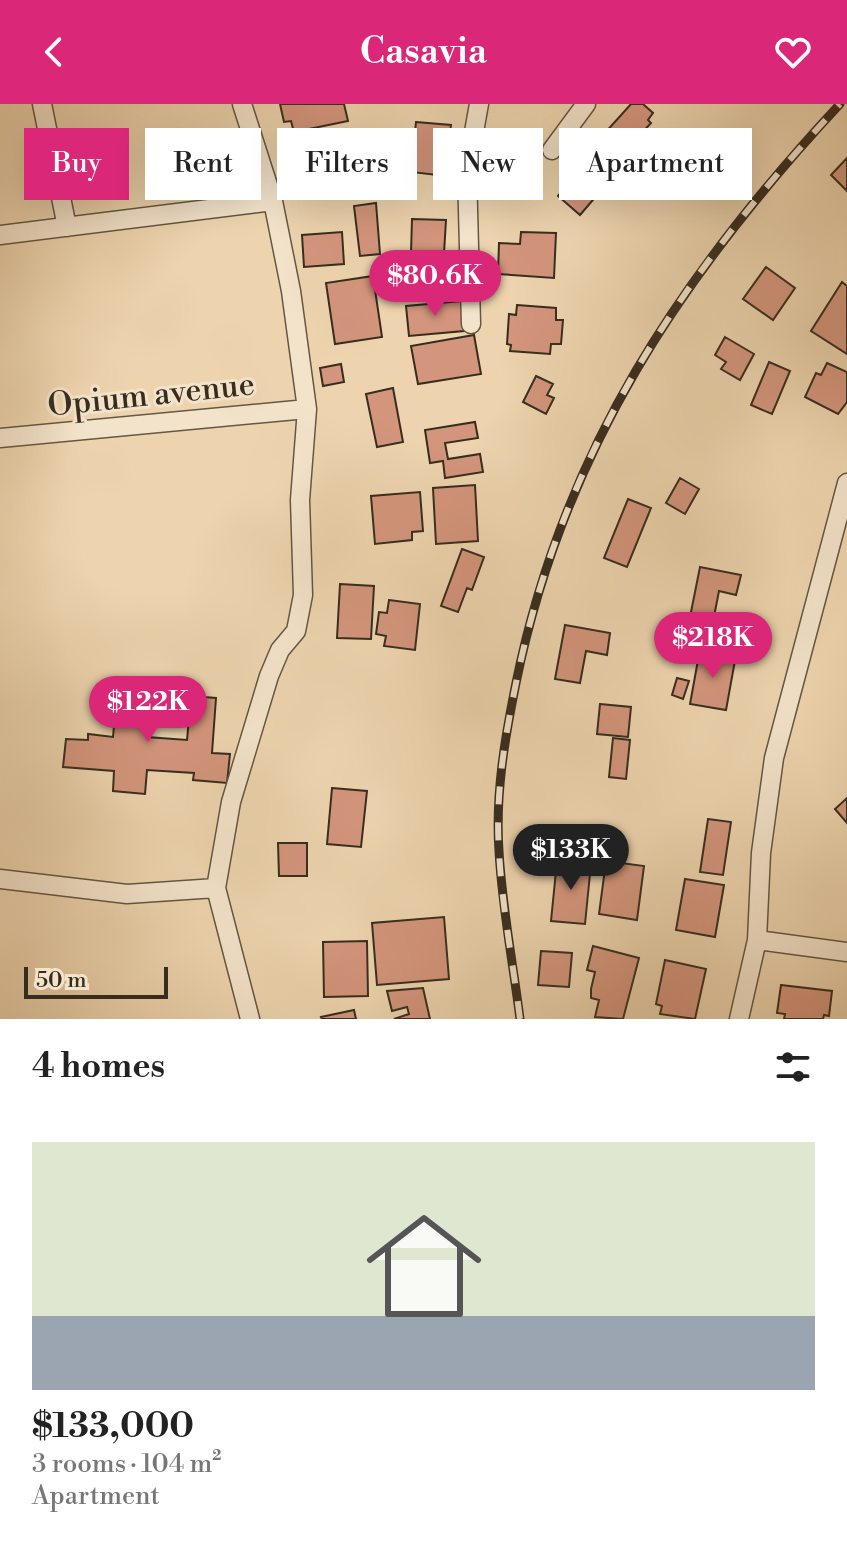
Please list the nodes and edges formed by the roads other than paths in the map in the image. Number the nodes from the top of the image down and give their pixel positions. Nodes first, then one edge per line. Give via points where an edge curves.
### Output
1 (42, 104) edge
2 (242, 104) edge
3 (479, 104) edge
4 (586, 104) edge
5 (552, 150) dead end
6 (273, 201) junction
7 (67, 227) junction
8 (0, 235) edge
9 (471, 324) dead end
10 (307, 409) junction
11 (0, 438) edge
12 (847, 483) edge
13 (0, 879) edge
14 (216, 888) junction
15 (757, 940) junction
16 (847, 952) edge
17 (250, 1019) edge
18 (739, 1019) edge

1 - 7 street
2 - 6 street
3 - 9 street via 467,171
4 - 5 street
6 - 7 street
6 - 10 street
7 - 8 street
10 - 11 street, Opium avenue
10 - 14 street via 299,619 269,676 231,802
12 - 15 street via 774,758 761,853
13 - 14 street via 127,894
14 - 17 street
15 - 16 street
15 - 18 street

